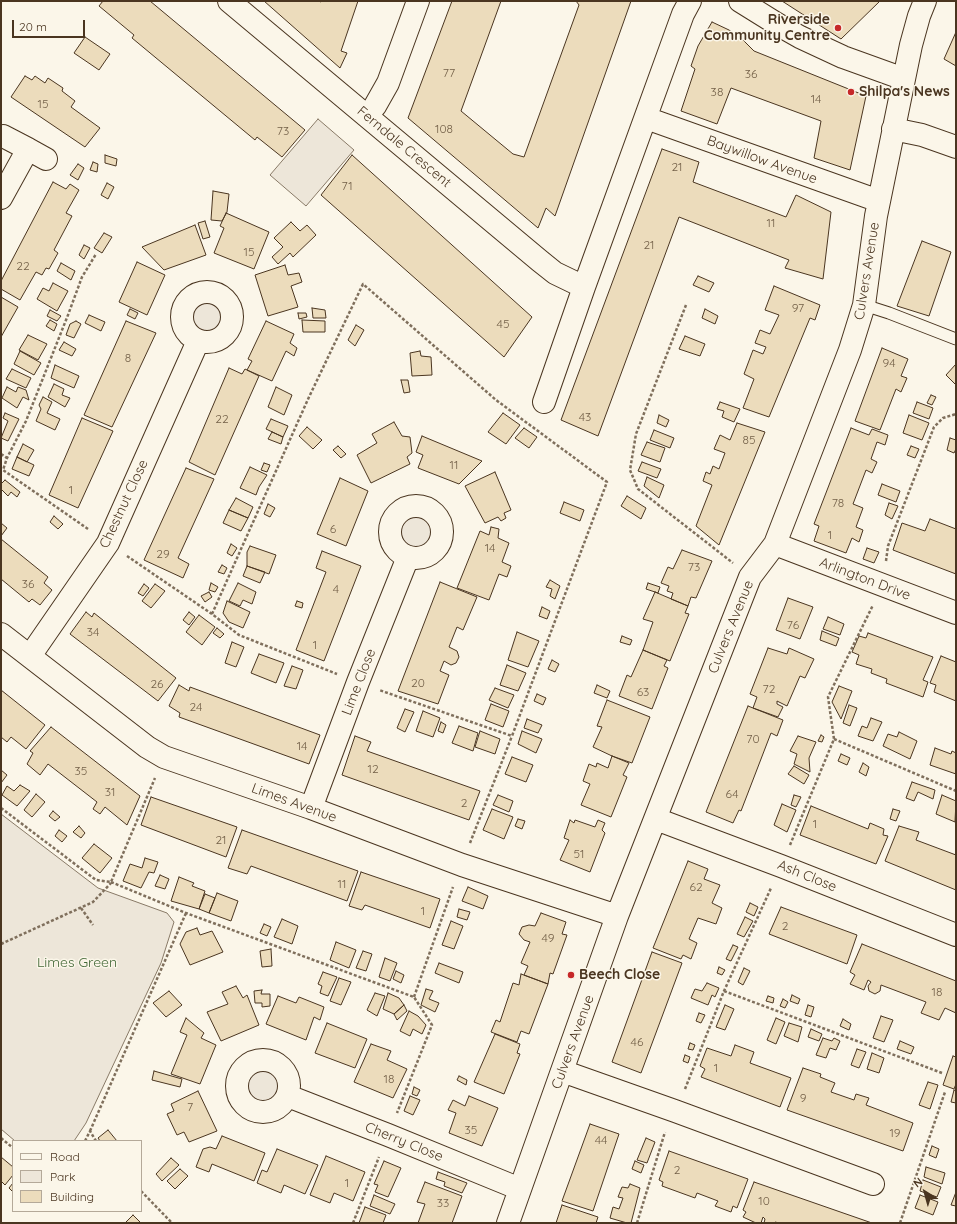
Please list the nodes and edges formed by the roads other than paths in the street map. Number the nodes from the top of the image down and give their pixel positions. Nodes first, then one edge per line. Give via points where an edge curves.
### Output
1 (229, 1) edge
2 (418, 1) edge
3 (690, 1) edge
4 (740, 1) edge
5 (926, 1) edge
6 (904, 79) junction
7 (367, 116) junction
8 (646, 118) junction
9 (893, 129) junction
10 (3, 136) dead end
11 (956, 148) edge
12 (28, 149) junction
13 (46, 159) dead end
14 (1, 198) edge
15 (879, 201) junction
16 (584, 288) junction
17 (864, 305) junction
18 (956, 339) edge
19 (198, 341) dead end
20 (544, 402) dead end
21 (775, 544) junction
22 (408, 557) dead end
23 (956, 613) edge
24 (1, 634) edge
25 (30, 656) junction
26 (311, 808) junction
27 (656, 819) junction
28 (617, 916) junction
29 (956, 935) edge
30 (562, 1072) junction
31 (288, 1096) dead end
32 (873, 1184) dead end
33 (520, 1189) junction
34 (508, 1223) edge

1 - 7 street, Ferndale Crescent
2 - 7 street via 388,83
3 - 8 street
4 - 6 street via 800,37 843,57
5 - 6 street, Culvers Avenue via 919,16
6 - 9 street, Culvers Avenue
7 - 16 street, Ferndale Crescent via 540,261
8 - 15 street, Baywillow Avenue
8 - 16 street
9 - 11 street via 922,135
9 - 15 street, Culvers Avenue
10 - 12 street
12 - 13 street
12 - 14 street
15 - 17 street, Culvers Avenue
16 - 20 street
17 - 18 lane via 890,312
17 - 21 street, Culvers Avenue via 850,350
19 - 25 street, Chestnut Close via 108,543
21 - 23 street, Arlington Drive
21 - 27 street, Culvers Avenue via 750,577
22 - 26 street, Lime Close
24 - 25 street, Limes Avenue
25 - 26 street, Limes Avenue via 147,747 164,757
26 - 28 street, Limes Avenue via 462,865
27 - 28 street, Culvers Avenue
27 - 29 street, Ash Close
28 - 30 street, Culvers Avenue
30 - 32 street
30 - 33 street, Culvers Avenue
31 - 33 street, Cherry Close
33 - 34 street, Culvers Avenue

